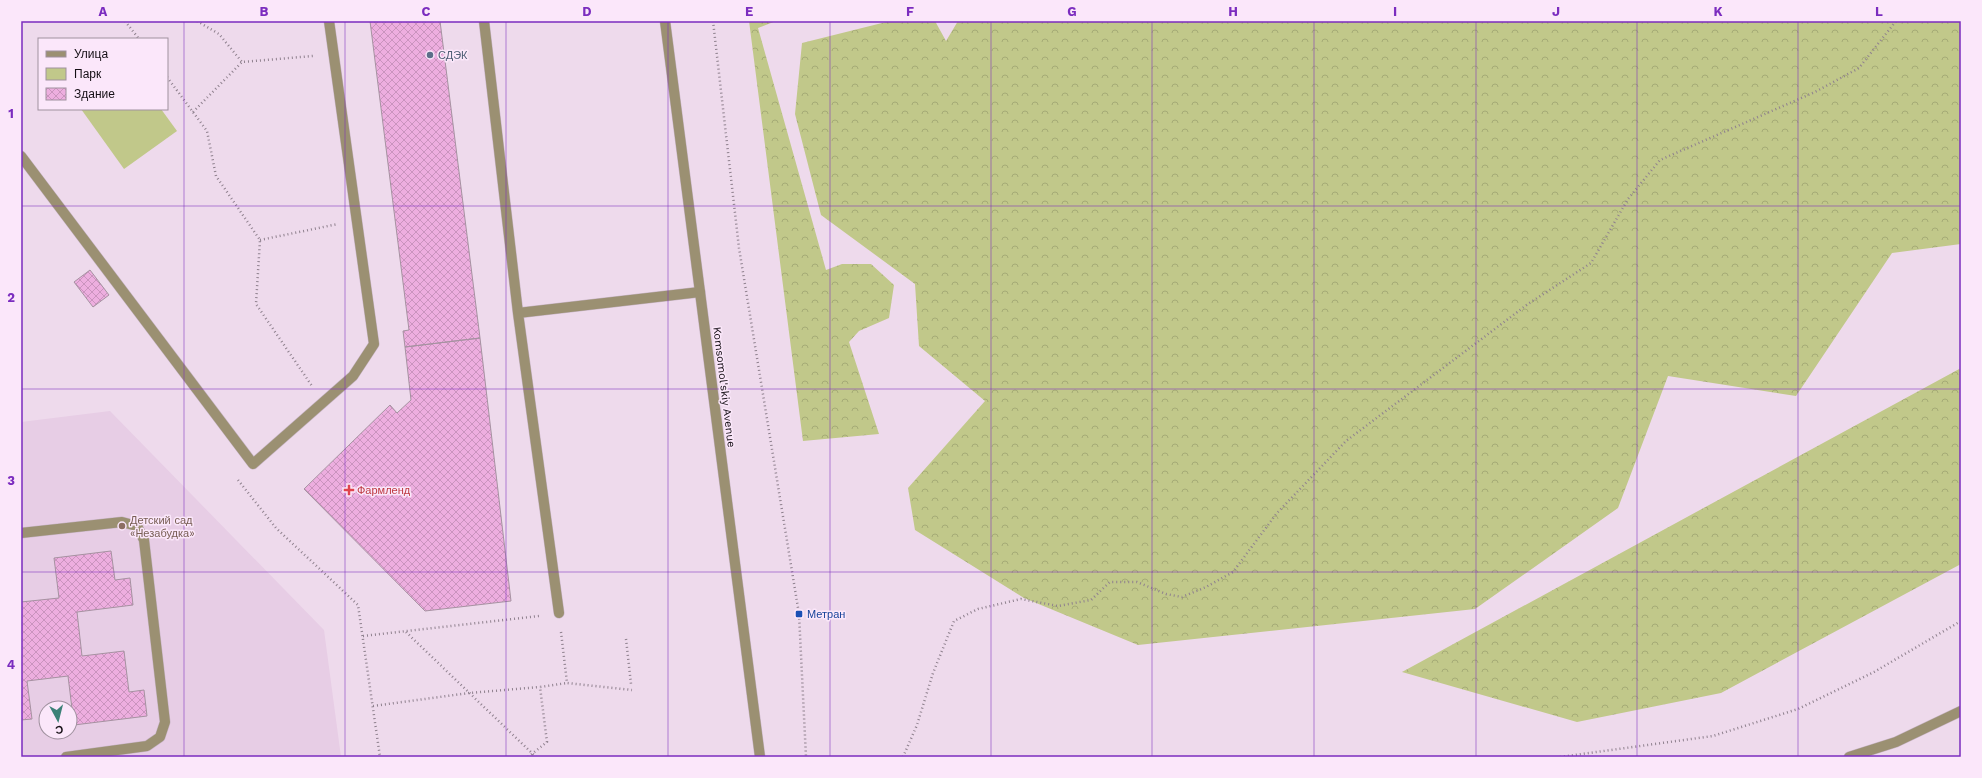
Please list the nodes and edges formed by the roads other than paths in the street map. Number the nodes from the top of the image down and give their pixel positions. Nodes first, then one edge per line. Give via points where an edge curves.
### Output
1 (328, 21) edge
2 (484, 21) edge
3 (665, 21) edge
4 (21, 156) edge
5 (700, 292) junction
6 (518, 313) junction
7 (21, 533) edge
8 (559, 613) road end
9 (1961, 712) edge
10 (66, 757) edge
11 (760, 757) edge
12 (1849, 757) edge

1 - 4 street via 374,344 353,376 253,464
2 - 6 street
3 - 5 street, Komsomol'skiy Avenue
5 - 6 street
5 - 11 street, Komsomol'skiy Avenue
6 - 8 street
7 - 10 street via 122,522 137,526 144,540 165,722 160,737 146,746
9 - 12 street via 1896,742

